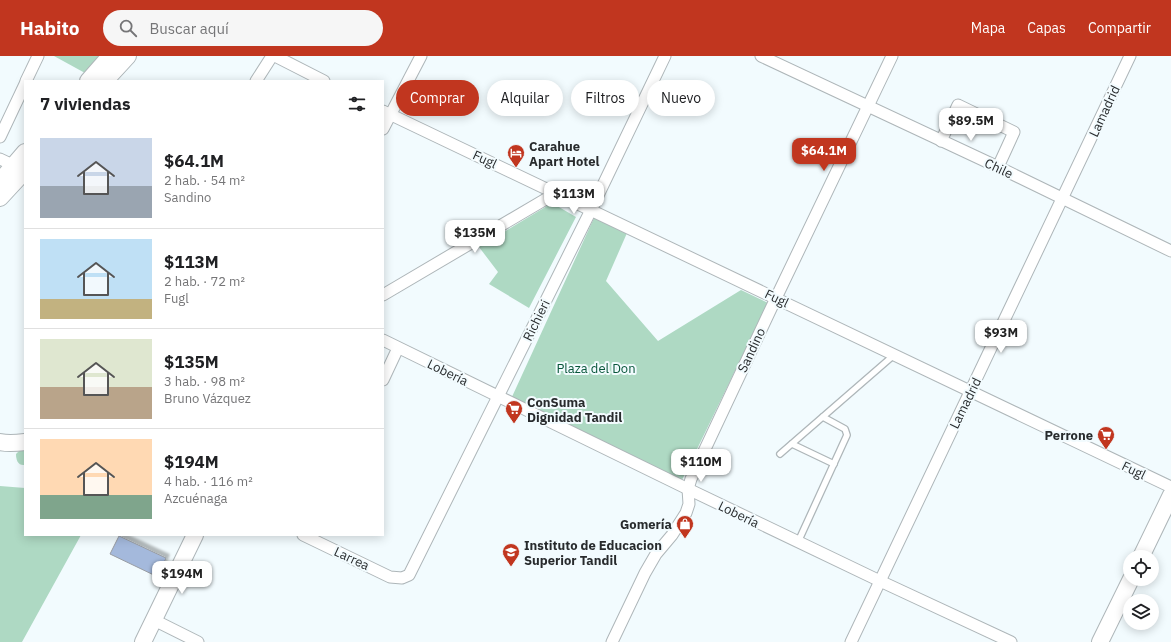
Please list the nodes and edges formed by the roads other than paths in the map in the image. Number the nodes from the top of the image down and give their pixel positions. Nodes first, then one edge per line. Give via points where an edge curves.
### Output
1 (38, 56) edge
2 (110, 56) edge
3 (128, 56) edge
4 (274, 56) edge
5 (421, 56) edge
6 (665, 56) edge
7 (762, 56) edge
8 (892, 56) edge
9 (1130, 56) edge
10 (26, 80) edge
11 (89, 80) edge
12 (106, 80) edge
13 (257, 80) edge
14 (322, 80) edge
15 (24, 86) edge
16 (868, 106) junction
17 (386, 112) edge
18 (384, 123) edge
19 (0, 137) edge
20 (941, 141) junction
21 (24, 153) edge
22 (13, 165) edge
23 (998, 167) junction
24 (0, 181) edge
25 (556, 193) junction
26 (0, 198) edge
27 (1062, 198) junction
28 (591, 210) junction
29 (1171, 251) edge
30 (384, 294) edge
31 (776, 298) junction
32 (384, 341) edge
33 (398, 348) junction
34 (895, 355) junction
35 (384, 378) edge
36 (971, 391) junction
37 (498, 396) junction
38 (823, 416) junction
39 (0, 442) edge
40 (24, 442) edge
41 (792, 444) junction
42 (780, 454) dead end
43 (834, 464) junction
44 (1171, 487) edge
45 (688, 489) junction
46 (1171, 495) edge
47 (195, 536) edge
48 (307, 536) edge
49 (798, 542) junction
50 (1144, 550) edge
51 (402, 578) joint
52 (880, 581) junction
53 (1128, 586) edge
54 (148, 632) edge
55 (134, 642) edge
56 (198, 642) edge
57 (612, 642) edge
58 (851, 642) edge
59 (1011, 642) edge
60 (1100, 642) edge

1 - 10 street
2 - 11 main road
3 - 12 main road
4 - 13 street
4 - 14 street
5 - 17 street
6 - 28 street, Richieri
7 - 16 street, Chile
8 - 16 street, Sandino
9 - 27 street, Lamadrid
15 - 19 street
16 - 20 street, Chile
16 - 31 street, Sandino
17 - 18 street
17 - 25 street, Fugl
20 - 23 street, Chile
20 - 23 street via 958,105 1014,132
21 - 22 main road
22 - 24 main road
22 - 26 main road
23 - 27 street, Chile
25 - 28 street, Fugl
25 - 30 street
27 - 29 street, Chile
27 - 36 street, Lamadrid
28 - 31 street, Fugl
28 - 37 street, Richieri
31 - 34 street, Fugl
31 - 45 street, Sandino
32 - 33 street, Lobería
33 - 35 street
33 - 37 street, Lobería
34 - 36 street, Fugl
34 - 38 lane
36 - 44 street, Fugl
36 - 52 street, Lamadrid
37 - 45 street, Lobería
37 - 51 street, Richieri via 409,575
38 - 41 lane
38 - 43 lane via 845,429 847,435
39 - 40 main road
41 - 42 lane
41 - 43 lane
43 - 49 lane
45 - 49 street, Lobería
45 - 57 street, Sandino via 689,504 686,513 645,573
46 - 50 main road
47 - 54 main road
48 - 51 street, Larrea via 390,576
49 - 52 street, Lobería
52 - 58 street, Lamadrid
52 - 59 street, Lobería
53 - 60 main road
54 - 55 street
54 - 56 street

